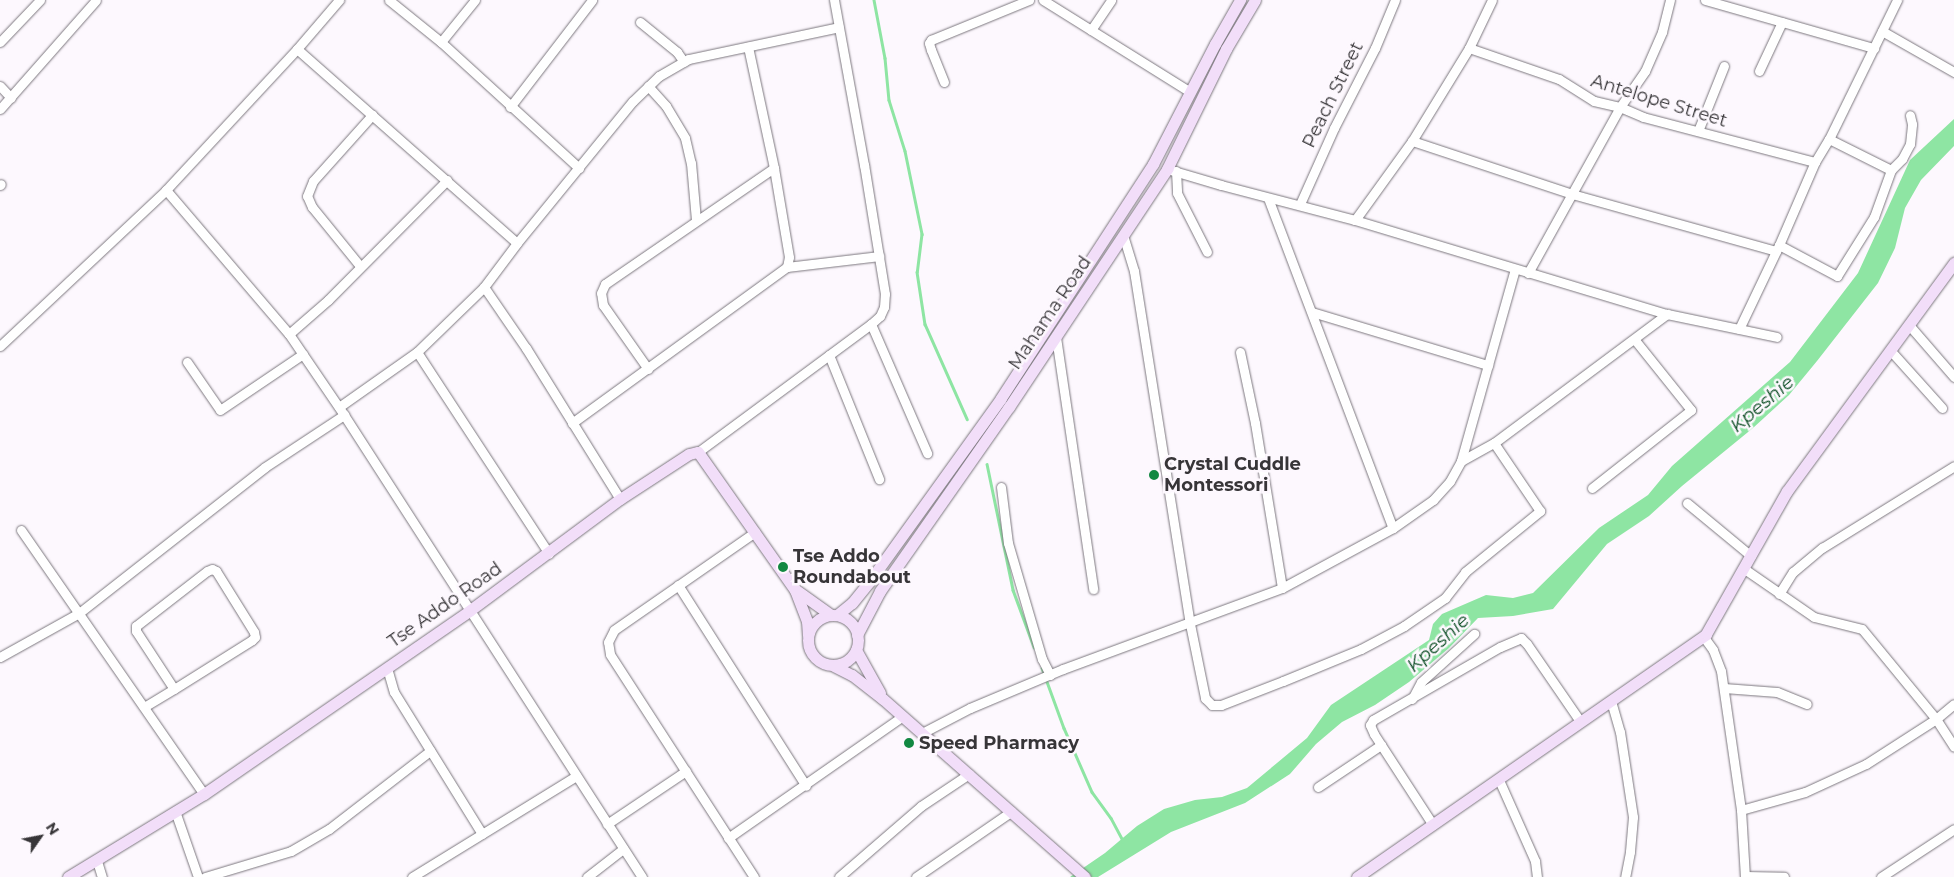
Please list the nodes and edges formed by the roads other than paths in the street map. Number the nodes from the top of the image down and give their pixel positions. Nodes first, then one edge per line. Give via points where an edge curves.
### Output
1 (40, 0) edge
2 (96, 0) edge
3 (339, 0) edge
4 (389, 0) edge
5 (475, 0) edge
6 (592, 0) edge
7 (834, 0) edge
8 (1029, 0) edge
9 (1043, 0) edge
10 (1111, 0) edge
11 (1240, 0) edge
12 (1255, 0) edge
13 (1395, 0) edge
14 (1492, 0) edge
15 (1670, 0) edge
16 (1705, 0) edge
17 (1897, 0) edge
18 (640, 22) dead end
19 (1782, 22) junction
20 (839, 27) junction
21 (1091, 30) junction
22 (1882, 31) junction
23 (0, 42) edge
24 (441, 42) junction
25 (748, 47) junction
26 (1469, 48) junction
27 (1874, 48) junction
28 (297, 49) junction
29 (684, 62) junction
30 (1724, 66) dead end
31 (1759, 71) dead end
32 (1954, 72) edge
33 (944, 82) dead end
34 (0, 86) edge
35 (648, 86) junction
36 (1190, 92) junction
37 (11, 98) junction
38 (510, 106) junction
39 (1620, 107) junction
40 (0, 109) edge
41 (372, 115) junction
42 (1910, 115) dead end
43 (1698, 131) junction
44 (1829, 139) junction
45 (1412, 140) junction
46 (1815, 162) junction
47 (579, 168) junction
48 (774, 168) junction
49 (1171, 170) junction
50 (1891, 170) junction
51 (447, 180) junction
52 (166, 190) junction
53 (1572, 194) junction
54 (1268, 198) junction
55 (1300, 204) junction
56 (696, 220) junction
57 (1356, 220) junction
58 (1123, 235) junction
59 (518, 243) junction
60 (1778, 248) junction
61 (1207, 252) dead end
62 (879, 256) junction
63 (1954, 263) edge
64 (360, 266) junction
65 (787, 267) junction
66 (1515, 269) junction
67 (1528, 273) junction
68 (484, 287) junction
69 (1312, 312) junction
70 (1667, 314) junction
71 (871, 324) junction
72 (1909, 325) junction
73 (1739, 329) junction
74 (289, 334) junction
75 (1056, 337) junction
76 (1777, 337) dead end
77 (1635, 340) junction
78 (0, 346) edge
79 (1890, 350) junction
80 (417, 352) junction
81 (1240, 352) dead end
82 (303, 354) junction
83 (829, 355) junction
84 (187, 362) dead end
85 (1488, 365) junction
86 (648, 370) junction
87 (1954, 378) edge
88 (1942, 408) dead end
89 (341, 411) junction
90 (572, 423) junction
91 (1494, 442) junction
92 (698, 452) junction
93 (927, 453) dead end
94 (1461, 461) junction
95 (1954, 466) edge
96 (879, 480) dead end
97 (1001, 487) dead end
98 (1592, 488) dead end
99 (620, 499) junction
100 (1687, 503) dead end
101 (1393, 528) junction
102 (21, 530) dead end
103 (754, 532) junction
104 (549, 554) junction
105 (1750, 556) junction
106 (1743, 568) junction
107 (678, 585) junction
108 (1282, 588) junction
109 (1093, 589) dead end
110 (795, 590) junction
111 (1779, 594) junction
112 (470, 611) junction
113 (79, 613) junction
114 (834, 615) junction
115 (1190, 624) junction
116 (1474, 634) dead end
117 (808, 635) junction
118 (857, 635) junction
119 (1703, 636) junction
120 (856, 650) junction
121 (0, 657) edge
122 (834, 666) junction
123 (386, 668) junction
124 (1049, 675) junction
125 (1724, 688) junction
126 (174, 689) junction
127 (883, 699) junction
128 (1412, 699) junction
129 (1611, 701) junction
130 (1807, 704) dead end
131 (1954, 704) edge
132 (144, 708) junction
133 (903, 716) junction
134 (1936, 719) junction
135 (1580, 722) junction
136 (922, 733) junction
137 (1381, 745) junction
138 (1954, 747) edge
139 (430, 751) junction
140 (686, 771) junction
141 (969, 774) junction
142 (576, 776) junction
143 (1498, 780) junction
144 (806, 786) junction
145 (1318, 787) dead end
146 (204, 794) junction
147 (1741, 810) junction
148 (175, 811) junction
149 (1012, 811) junction
150 (607, 824) junction
151 (1433, 825) junction
152 (1954, 829) edge
153 (482, 834) junction
154 (728, 838) junction
155 (623, 849) junction
156 (97, 861) junction
157 (1745, 876) edge
158 (68, 877) edge
159 (102, 877) edge
160 (198, 877) edge
161 (205, 877) edge
162 (412, 877) edge
163 (587, 877) edge
164 (642, 877) edge
165 (754, 877) edge
166 (839, 877) edge
167 (916, 877) edge
168 (1085, 877) edge
169 (1357, 877) edge
170 (1537, 877) edge
171 (1625, 877) edge
172 (1784, 877) edge
173 (1881, 877) edge

1 - 23 street
2 - 37 street
3 - 28 street
4 - 24 street
5 - 24 street
6 - 38 street
7 - 20 street
8 - 33 street via 931,40 931,50
9 - 21 street
10 - 21 street
11 - 36 street, Mahama Road
12 - 49 street, Mahama Road via 1226,49
13 - 55 street, Peach Street
14 - 26 street
15 - 39 street via 1645,71
16 - 19 street
17 - 22 street
18 - 29 street
19 - 27 street
19 - 31 street
20 - 25 street
20 - 62 street
21 - 36 street
22 - 27 street
22 - 32 street
24 - 38 street
25 - 29 street via 721,50
25 - 48 street
26 - 39 street, Antelope Street via 1559,79 1594,101
26 - 45 street
27 - 44 street
28 - 41 street
28 - 52 street
29 - 35 street
30 - 43 street
34 - 37 street
35 - 47 street
35 - 56 street via 666,106 685,138 692,163
36 - 114 street, Mahama Road via 1153,164 1001,398 869,582 852,603
37 - 40 street
38 - 47 street
39 - 43 street, Antelope Street via 1643,117
39 - 53 street
41 - 51 street
41 - 64 street via 313,182 307,196 312,207
42 - 50 street via 1910,144
43 - 46 street, Antelope Street
44 - 46 street
44 - 50 street
45 - 53 street
45 - 57 street
46 - 60 street
47 - 59 street
48 - 56 street
48 - 65 street via 789,257
49 - 54 street
49 - 58 street, Mahama Road
49 - 61 street via 1177,193
50 - 60 street via 1874,217 1837,276
51 - 59 street
51 - 64 street
52 - 74 street
52 - 78 street
53 - 60 street
53 - 67 street
54 - 55 street
54 - 69 street
55 - 57 street
56 - 86 street via 605,284 601,293 603,305
57 - 66 street
58 - 75 street, Mahama Road
58 - 115 street via 1134,271
59 - 68 street
60 - 73 street
62 - 65 street
62 - 71 street via 884,307
63 - 72 street
64 - 74 street
65 - 86 street
66 - 67 street
66 - 85 street
67 - 70 street
68 - 80 street
68 - 90 street
69 - 85 street
69 - 101 street
70 - 73 street
70 - 77 street
71 - 83 street
71 - 93 street
72 - 79 street
72 - 87 street
73 - 76 street
74 - 82 street
75 - 109 street
75 - 118 street, Mahama Road via 880,591
77 - 91 street
77 - 98 street via 1691,410
79 - 88 street
79 - 105 street via 1794,481
80 - 89 street
80 - 104 street
81 - 108 street
82 - 84 street via 220,410
82 - 89 street
83 - 92 street
83 - 96 street
85 - 94 street
86 - 90 street
89 - 112 street
89 - 113 street
90 - 99 street
91 - 94 street
91 - 115 street via 1540,511 1465,572 1445,598 1404,626 1361,649 1283,681 1212,705 1205,698
92 - 99 street, Tse Addo Road via 689,454
92 - 103 street
94 - 101 street via 1450,481 1433,500
95 - 111 street via 1822,548 1793,572
97 - 124 street via 1008,543
99 - 104 street, Tse Addo Road
100 - 105 street
101 - 108 street
102 - 113 street
103 - 107 street
103 - 110 street
104 - 112 street, Tse Addo Road
105 - 106 street
106 - 111 street
106 - 119 street
107 - 140 street via 614,630 608,642 610,654
107 - 144 street
108 - 115 street
110 - 114 street
110 - 117 street via 807,621
111 - 134 street via 1814,617 1862,628
112 - 123 street, Tse Addo Road
112 - 142 street
113 - 121 street
113 - 132 street
114 - 117 street via 816,621
114 - 118 street via 846,619
115 - 124 street
116 - 128 street via 1421,682
117 - 122 street via 808,644 817,660
118 - 120 street
119 - 125 street via 1718,658
119 - 129 street
120 - 122 street via 851,658
120 - 127 street
122 - 127 street via 852,675
123 - 139 street via 394,692
123 - 146 street, Tse Addo Road
124 - 136 street via 970,708
125 - 130 street via 1777,692
125 - 147 street
126 - 126 street via 255,637 212,569 136,626 136,631
126 - 132 street
127 - 133 street
128 - 135 street via 1521,638
128 - 137 street via 1373,720 1370,725
129 - 135 street
129 - 171 street via 1620,732 1633,816
131 - 134 street
132 - 146 street
133 - 136 street
133 - 144 street
134 - 138 street
134 - 147 street via 1866,764 1805,792
135 - 143 street
136 - 141 street
137 - 145 street
137 - 151 street
139 - 153 street
139 - 161 street via 329,829 291,851
140 - 150 street
140 - 154 street
141 - 149 street
141 - 166 street via 921,806
142 - 150 street
142 - 153 street
143 - 151 street
143 - 170 street via 1535,861
144 - 154 street
146 - 148 street, Tse Addo Road
147 - 157 street
148 - 156 street, Tse Addo Road
148 - 160 street
149 - 167 street
149 - 168 street
150 - 155 street
151 - 169 street
152 - 173 street
153 - 162 street
154 - 165 street
155 - 163 street
155 - 164 street
156 - 158 street, Tse Addo Road
156 - 159 street
157 - 172 street

